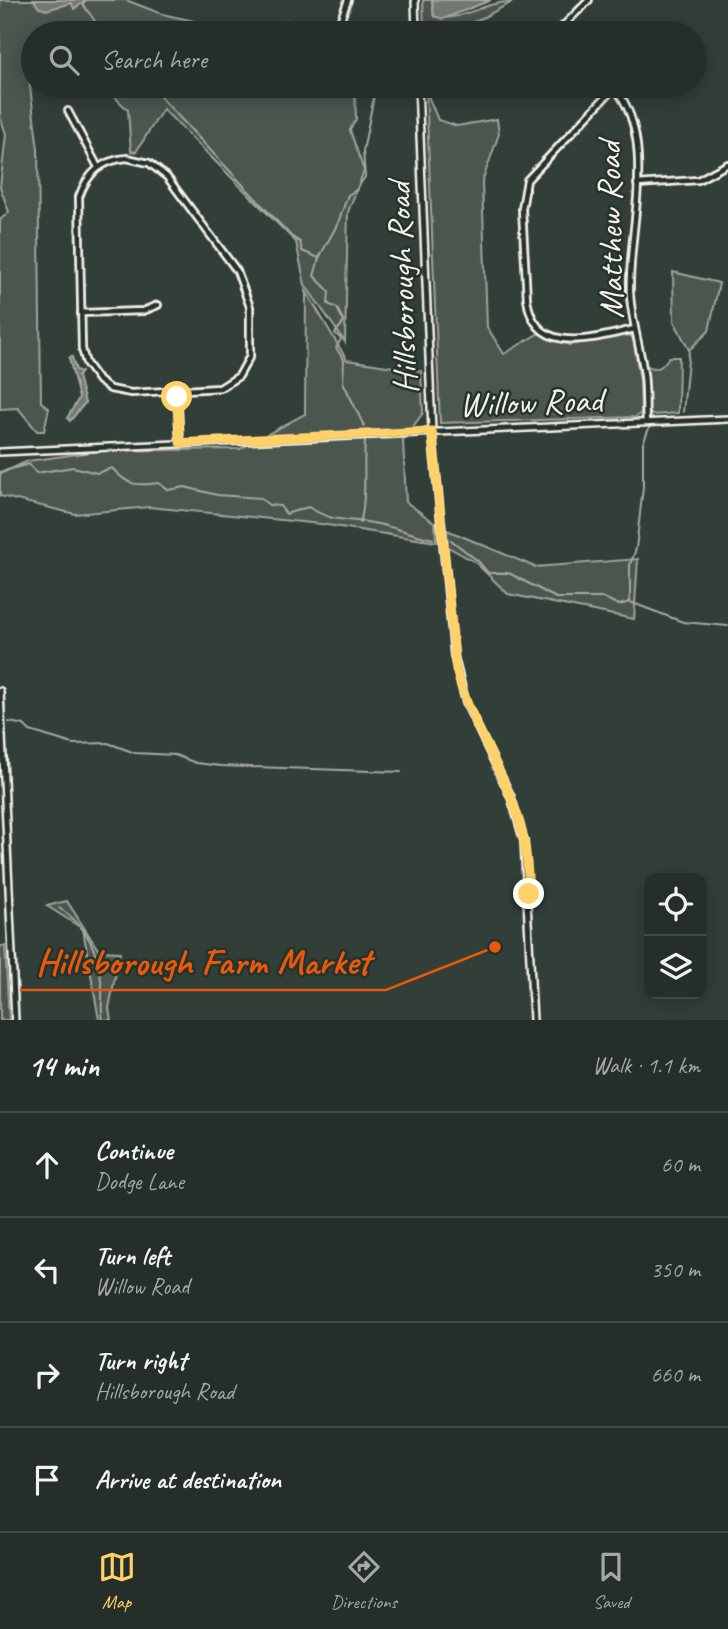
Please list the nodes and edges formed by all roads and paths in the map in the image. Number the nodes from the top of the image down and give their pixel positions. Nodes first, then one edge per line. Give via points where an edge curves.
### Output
1 (348, 0) edge
2 (415, 0) edge
3 (589, 0) edge
4 (339, 21) edge
5 (416, 21) edge
6 (569, 21) edge
7 (418, 98) edge
8 (603, 98) edge
9 (620, 98) edge
10 (68, 111) dead end
11 (728, 164) edge
12 (99, 167) junction
13 (638, 184) junction
14 (158, 305) dead end
15 (81, 313) junction
16 (635, 329) junction
17 (177, 392) junction
18 (728, 419) edge
19 (646, 422) junction
20 (432, 431) junction
21 (180, 443) junction
22 (0, 452) edge
23 (0, 691) edge
24 (15, 1020) edge
25 (533, 1020) edge

1 - 4 street
2 - 5 street
3 - 6 street
7 - 20 street, Hillsborough Road
8 - 16 street via 532,172 523,189 527,299 539,326 563,341
9 - 13 street, Matthew Road via 633,119
10 - 12 street
11 - 13 street via 698,180
12 - 15 street via 82,187 77,205
12 - 17 street via 133,159 162,172 246,289 251,349 244,370 220,388
13 - 16 street, Matthew Road via 630,274
14 - 15 street via 144,311
15 - 17 street via 83,357 99,381 124,393
16 - 19 street, Matthew Road via 644,373
17 - 21 street
18 - 19 street, Willow Road
19 - 20 street, Willow Road
20 - 21 street, Willow Road
20 - 25 street, Hillsborough Road via 456,669 514,805 524,841
21 - 22 street, Willow Road
23 - 24 street

